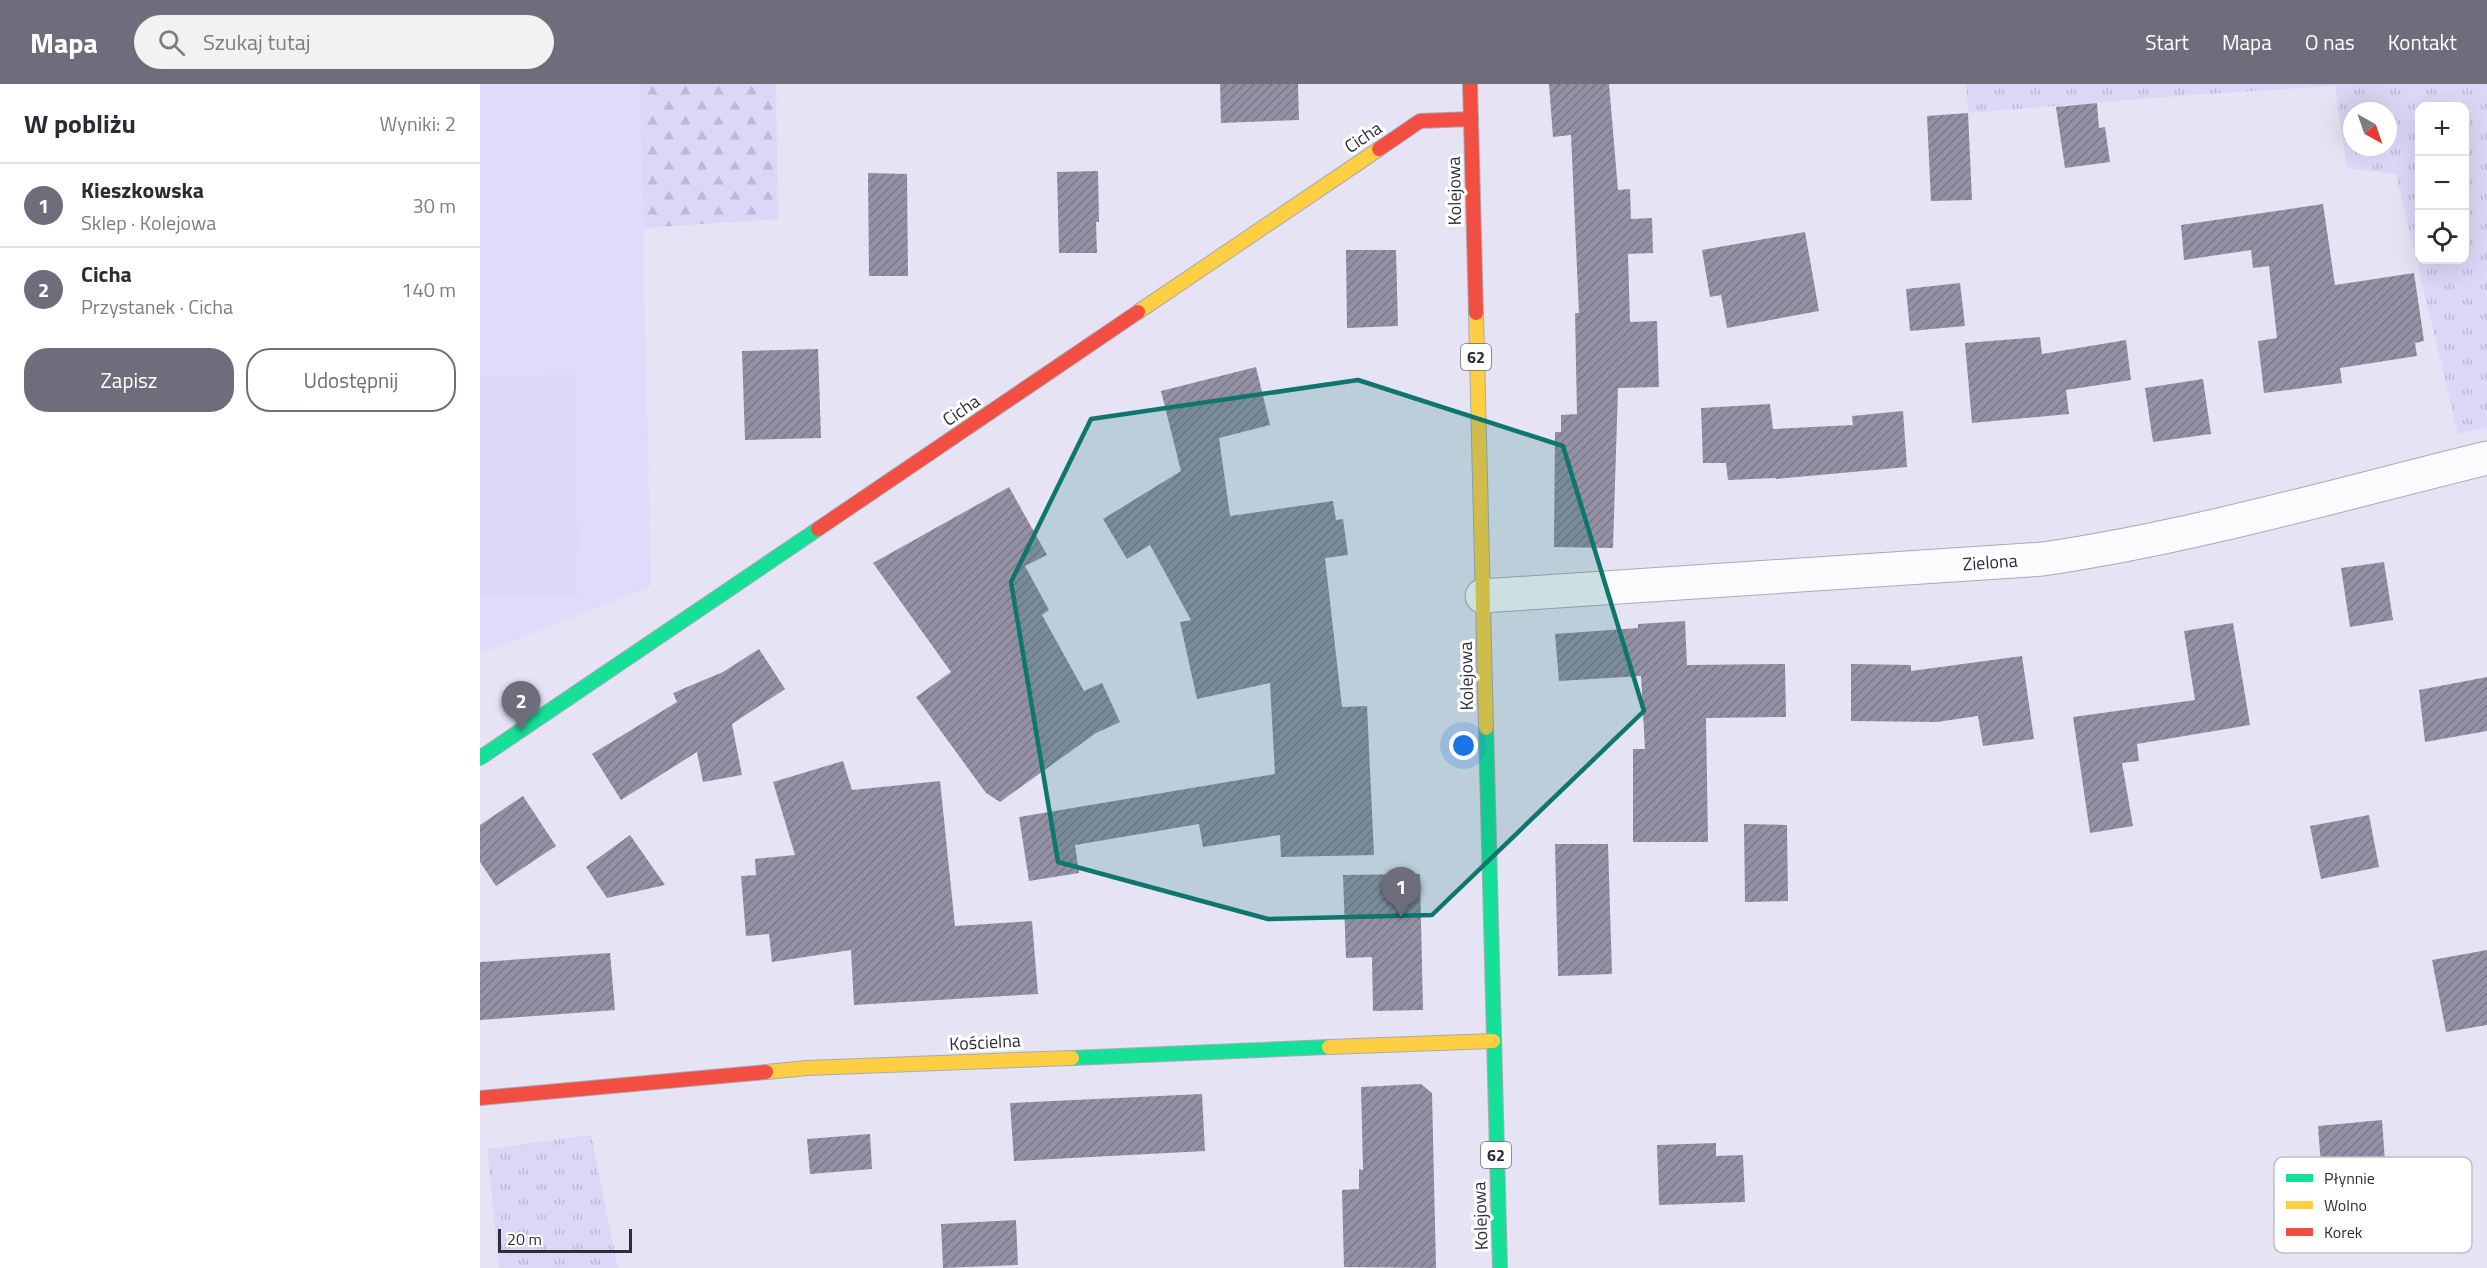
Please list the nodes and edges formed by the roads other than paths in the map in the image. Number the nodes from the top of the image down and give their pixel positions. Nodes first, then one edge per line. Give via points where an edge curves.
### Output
1 (1470, 84) edge
2 (1471, 119) junction
3 (2487, 459) edge
4 (1482, 596) junction
5 (480, 758) edge
6 (1493, 1041) junction
7 (480, 1098) edge
8 (1500, 1268) edge

1 - 2 main road, Kolejowa / 62
2 - 4 main road, Kolejowa / 62
2 - 5 main road, Cicha via 1420,121
3 - 4 street, Zielona via 2175,536 2043,559
4 - 6 main road, Kolejowa / 62
6 - 7 main road, Kościelna via 807,1068
6 - 8 main road, Kolejowa / 62

